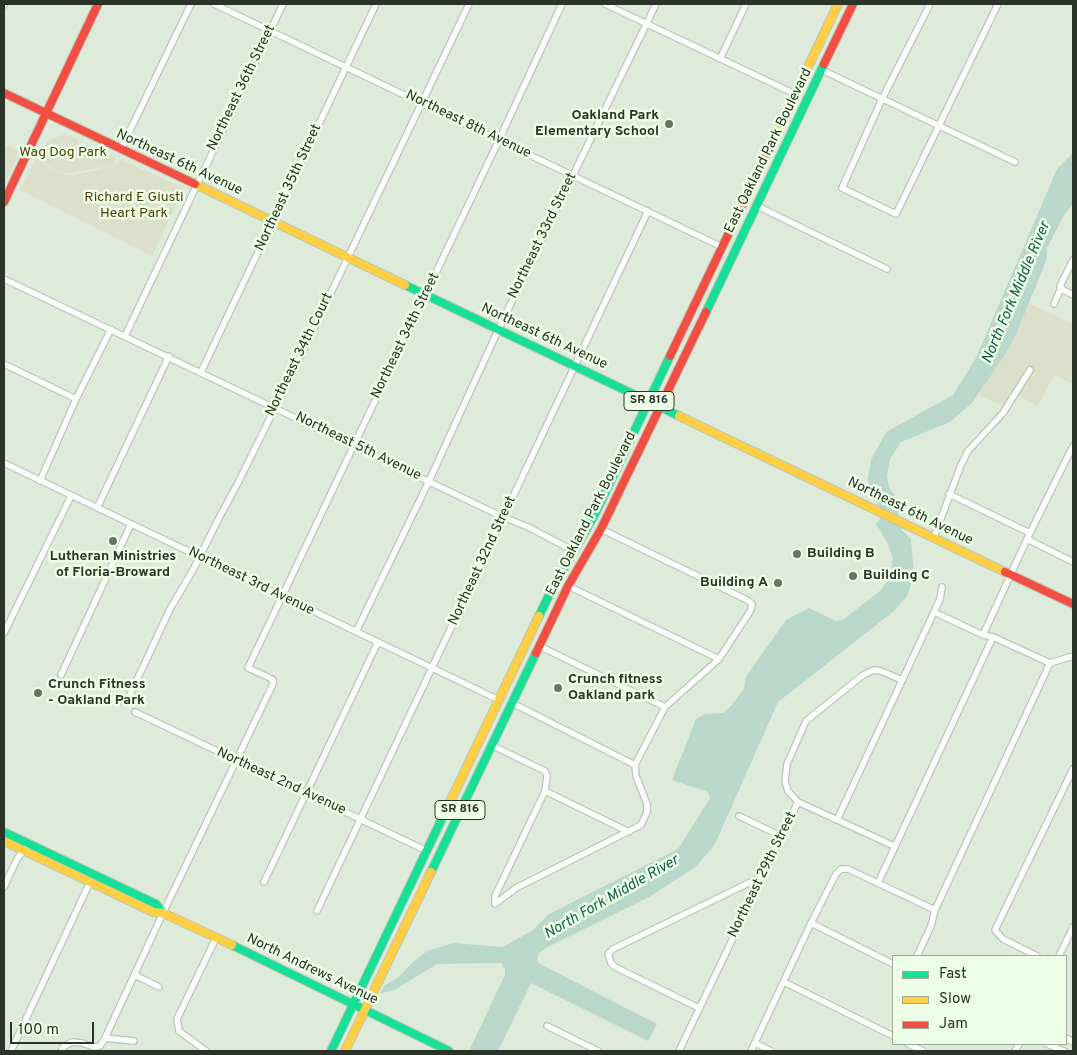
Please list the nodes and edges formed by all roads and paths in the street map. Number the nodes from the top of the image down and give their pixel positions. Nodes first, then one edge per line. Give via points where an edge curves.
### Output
1 (98, 4) edge
2 (191, 4) edge
3 (214, 4) edge
4 (283, 4) edge
5 (376, 4) edge
6 (469, 4) edge
7 (562, 4) edge
8 (605, 4) edge
9 (656, 4) edge
10 (746, 4) edge
11 (838, 4) edge
12 (843, 4) edge
13 (853, 4) edge
14 (930, 4) edge
15 (998, 4) edge
16 (646, 24) junction
17 (270, 31) junction
18 (720, 59) junction
19 (346, 67) junction
20 (822, 70) junction
21 (4, 93) edge
22 (795, 94) junction
23 (882, 99) junction
24 (421, 103) junction
25 (46, 113) junction
26 (938, 126) junction
27 (499, 140) junction
28 (121, 149) junction
29 (780, 157) junction
30 (1015, 162) dead end
31 (572, 175) junction
32 (196, 185) junction
33 (748, 193) junction
34 (4, 202) edge
35 (757, 206) junction
36 (648, 211) junction
37 (735, 220) junction
38 (273, 221) junction
39 (742, 235) junction
40 (722, 247) junction
41 (348, 257) junction
42 (1073, 260) edge
43 (887, 269) dead end
44 (4, 280) edge
45 (1061, 288) junction
46 (426, 294) junction
47 (1073, 295) edge
48 (1054, 304) dead end
49 (111, 329) junction
50 (499, 329) junction
51 (125, 336) junction
52 (169, 356) junction
53 (4, 364) edge
54 (575, 365) junction
55 (1030, 370) dead end
56 (201, 372) junction
57 (76, 399) junction
58 (649, 400) junction
59 (661, 406) junction
60 (275, 408) junction
61 (354, 445) junction
62 (1073, 446) edge
63 (1072, 454) edge
64 (4, 463) edge
65 (40, 480) junction
66 (429, 481) junction
67 (950, 494) junction
68 (71, 496) junction
69 (96, 508) junction
70 (503, 516) junction
71 (131, 524) junction
72 (601, 528) junction
73 (1030, 533) junction
74 (934, 537) junction
75 (1027, 539) junction
76 (574, 551) junction
77 (200, 557) junction
78 (1073, 562) edge
79 (1011, 574) junction
80 (574, 576) junction
81 (568, 586) junction
82 (942, 587) dead end
83 (281, 596) junction
84 (1073, 604) edge
85 (934, 612) junction
86 (534, 628) junction
87 (356, 632) junction
88 (4, 633) edge
89 (983, 635) junction
90 (993, 637) junction
91 (378, 642) junction
92 (539, 646) junction
93 (1073, 656) edge
94 (719, 659) junction
95 (1050, 663) junction
96 (433, 668) junction
97 (61, 675) dead end
98 (902, 680) junction
99 (499, 700) junction
100 (123, 702) dead end
101 (512, 703) junction
102 (665, 707) junction
103 (135, 712) dead end
104 (503, 720) junction
105 (491, 745) junction
106 (236, 761) junction
107 (635, 765) junction
108 (1073, 769) edge
109 (545, 791) junction
110 (306, 792) junction
111 (798, 802) junction
112 (448, 805) junction
113 (739, 816) dead end
114 (361, 819) junction
115 (837, 820) junction
116 (454, 822) junction
117 (4, 832) edge
118 (629, 832) junction
119 (781, 836) junction
120 (4, 841) edge
121 (18, 844) junction
122 (894, 846) junction
123 (27, 848) junction
124 (427, 851) junction
125 (16, 859) junction
126 (430, 874) junction
127 (761, 877) junction
128 (90, 882) junction
129 (264, 882) dead end
130 (878, 883) junction
131 (4, 887) edge
132 (934, 910) junction
133 (317, 911) dead end
134 (163, 913) junction
135 (811, 923) junction
136 (1073, 927) edge
137 (216, 938) junction
138 (916, 955) edge
139 (1035, 955) edge
140 (1060, 955) edge
141 (892, 964) edge
142 (135, 975) junction
143 (784, 982) junction
144 (159, 987) dead end
145 (353, 1003) junction
146 (364, 1008) junction
147 (699, 1008) junction
148 (547, 1026) dead end
149 (892, 1036) edge
150 (105, 1038) junction
151 (134, 1042) dead end
152 (755, 1043) junction
153 (910, 1045) edge
154 (1049, 1045) edge
155 (11, 1051) edge
156 (61, 1051) edge
157 (206, 1051) edge
158 (331, 1051) edge
159 (345, 1051) edge
160 (450, 1051) edge
161 (598, 1051) edge
162 (679, 1051) edge
163 (751, 1051) edge
164 (771, 1051) edge
165 (923, 1051) edge
166 (1064, 1051) edge

1 - 25 main road
2 - 28 street
3 - 17 street, Northeast 8th Avenue
4 - 17 street, Northeast 36th Street
5 - 19 street, Northeast 35th Street
6 - 24 street, Northeast 34th Court
7 - 27 street, Northeast 34th Street
8 - 16 street
9 - 16 street, Northeast 33rd Street
10 - 18 street
11 - 22 main road, East Oakland Park Boulevard / SR 816
12 - 20 main road via 820,57 818,64
13 - 20 main road, East Oakland Park Boulevard / SR 816
14 - 23 street
15 - 26 street
16 - 18 street
16 - 31 street, Northeast 33rd Street
17 - 19 street, Northeast 8th Avenue
17 - 32 street, Northeast 36th Street
18 - 22 street
19 - 24 street, Northeast 8th Avenue
19 - 38 street, Northeast 35th Street
20 - 23 street
20 - 29 main road, East Oakland Park Boulevard / SR 816
21 - 25 main road, Northeast 6th Avenue
22 - 29 main road via 798,105 780,144
22 - 33 main road, East Oakland Park Boulevard / SR 816
23 - 26 street
23 - 26 street via 842,188 896,214
24 - 27 street, Northeast 8th Avenue
24 - 41 street, Northeast 34th Court
25 - 28 main road, Northeast 6th Avenue
25 - 34 main road
26 - 30 street
27 - 31 street, Northeast 8th Avenue
27 - 46 street, Northeast 34th Street
28 - 32 main road, Northeast 6th Avenue
29 - 35 main road, East Oakland Park Boulevard / SR 816
31 - 36 street, Northeast 8th Avenue
31 - 50 street, Northeast 33rd Street
32 - 38 main road, Northeast 6th Avenue
32 - 51 street, Northeast 36th Street
33 - 35 main road via 751,202
33 - 37 main road, East Oakland Park Boulevard / SR 816
35 - 39 main road, East Oakland Park Boulevard / SR 816
35 - 43 street
36 - 40 street, Northeast 8th Avenue
36 - 54 street, Northeast 32nd Street
37 - 39 main road via 741,223
37 - 40 main road, East Oakland Park Boulevard / SR 816
38 - 41 main road, Northeast 6th Avenue
38 - 56 street, Northeast 35th Street
39 - 59 main road, East Oakland Park Boulevard / SR 816
40 - 58 main road, East Oakland Park Boulevard / SR 816
41 - 46 main road, Northeast 6th Avenue
41 - 60 street, Northeast 34th Court
42 - 45 street
44 - 49 street, Northeast 5th Avenue
45 - 47 street
45 - 48 street
46 - 50 main road, Northeast 6th Avenue
46 - 61 street, Northeast 34th Street
49 - 51 street, Northeast 5th Avenue
49 - 57 street
50 - 54 main road, Northeast 6th Avenue
50 - 66 street, Northeast 33rd Street
51 - 52 street, Northeast 5th Avenue
52 - 56 street, Northeast 5th Avenue
52 - 69 street
53 - 57 street
54 - 58 main road, Northeast 6th Avenue
54 - 70 street, Northeast 32nd Street
55 - 67 street via 1003,413 968,451
56 - 60 street, Northeast 5th Avenue
57 - 65 street
58 - 59 main road, Northeast 6th Avenue
58 - 76 main road, East Oakland Park Boulevard / SR 816
59 - 72 main road, East Oakland Park Boulevard / SR 816
59 - 74 main road, Northeast 6th Avenue
60 - 61 street, Northeast 5th Avenue
60 - 77 street, Northeast 34th Court
61 - 66 street, Northeast 5th Avenue
61 - 83 street, Northeast 34th Street
62 - 63 street
63 - 73 street
64 - 65 street, Northeast 3rd Avenue
65 - 68 street, Northeast 3rd Avenue
66 - 70 street, Northeast 5th Avenue
66 - 87 street, Northeast 33rd Street
67 - 73 street
67 - 74 street
68 - 69 street, Northeast 3rd Avenue
68 - 88 street
69 - 71 street, Northeast 3rd Avenue
70 - 76 street, Northeast 5th Avenue
70 - 96 street, Northeast 32nd Street
71 - 77 street, Northeast 3rd Avenue
71 - 97 street
72 - 80 main road, East Oakland Park Boulevard / SR 816
72 - 94 street via 752,604 750,613
73 - 75 street
74 - 79 main road, Northeast 6th Avenue
75 - 78 street
75 - 79 street
76 - 80 main road via 577,557
76 - 86 main road, East Oakland Park Boulevard / SR 816
77 - 83 street, Northeast 3rd Avenue
77 - 100 street, Northeast 34th Court via 170,609 129,697
79 - 84 main road, Northeast 6th Avenue
79 - 89 street
80 - 81 main road, East Oakland Park Boulevard / SR 816
81 - 92 main road, East Oakland Park Boulevard / SR 816
81 - 94 street
82 - 85 street
83 - 87 street, Northeast 3rd Avenue
83 - 106 street, Northeast 34th Street via 248,668 273,680 273,684
85 - 89 street
85 - 98 street
86 - 92 main road via 534,638
86 - 99 main road, East Oakland Park Boulevard / SR 816
87 - 91 street, Northeast 3rd Avenue
89 - 90 street
90 - 95 street
90 - 122 street
91 - 96 street, Northeast 3rd Avenue
91 - 110 street
92 - 101 main road, East Oakland Park Boulevard / SR 816
92 - 102 street
93 - 95 street
94 - 102 street
95 - 132 street
96 - 99 street, Northeast 3rd Avenue
96 - 114 street, Northeast 32nd Street
98 - 111 street, Northeast 29th Street via 874,670 863,675 806,721 787,764 785,782
98 - 115 street
99 - 104 main road via 504,708
99 - 112 main road, East Oakland Park Boulevard / SR 816
101 - 104 main road, East Oakland Park Boulevard / SR 816
101 - 107 street
102 - 107 street
103 - 106 street, Northeast 2nd Avenue
104 - 105 main road, East Oakland Park Boulevard / SR 816
105 - 109 street via 544,770 548,776
105 - 116 main road, East Oakland Park Boulevard / SR 816
106 - 110 street, Northeast 2nd Avenue
106 - 134 street
107 - 118 street via 647,812 641,825
108 - 139 street via 996,930 1003,940
109 - 118 street
109 - 118 street via 495,896 495,904 516,888
110 - 114 street, Northeast 2nd Avenue
110 - 129 street
111 - 115 street
111 - 119 street, Northeast 29th Street
112 - 116 main road
112 - 124 main road, East Oakland Park Boulevard / SR 816
113 - 119 street
114 - 124 street, Northeast 2nd Avenue
114 - 133 street, Northeast 32nd Street
115 - 122 street
116 - 126 main road, East Oakland Park Boulevard / SR 816
117 - 121 main road, North Andrews Avenue
119 - 127 street, Northeast 29th Street
120 - 121 main road, North Andrews Avenue
121 - 123 main road, North Andrews Avenue
121 - 125 street
122 - 130 street
123 - 125 street
123 - 128 main road, North Andrews Avenue
123 - 134 main road, North Andrews Avenue via 156,904
124 - 126 main road via 432,859
124 - 145 main road, East Oakland Park Boulevard / SR 816
125 - 131 street
126 - 146 main road, East Oakland Park Boulevard / SR 816
127 - 147 street, Northeast 29th Street
127 - 147 street via 608,954 615,967
128 - 134 main road, North Andrews Avenue via 153,912
128 - 155 street
130 - 132 street
130 - 135 street via 841,869
132 - 138 street via 931,926
134 - 137 main road, North Andrews Avenue
134 - 142 street
135 - 141 street
135 - 143 street
136 - 140 street
137 - 145 main road, North Andrews Avenue
137 - 157 street via 177,1019 178,1031
142 - 144 street
142 - 150 street
143 - 149 street
143 - 152 street
145 - 146 main road, North Andrews Avenue
145 - 158 main road, SR 816
146 - 159 main road, SR 816
146 - 160 main road, North Andrews Avenue
147 - 162 street, Northeast 29th Street
148 - 161 street
150 - 151 street
150 - 156 street via 100,1046 94,1048 72,1042
152 - 163 street
152 - 164 street
153 - 165 street
154 - 166 street

